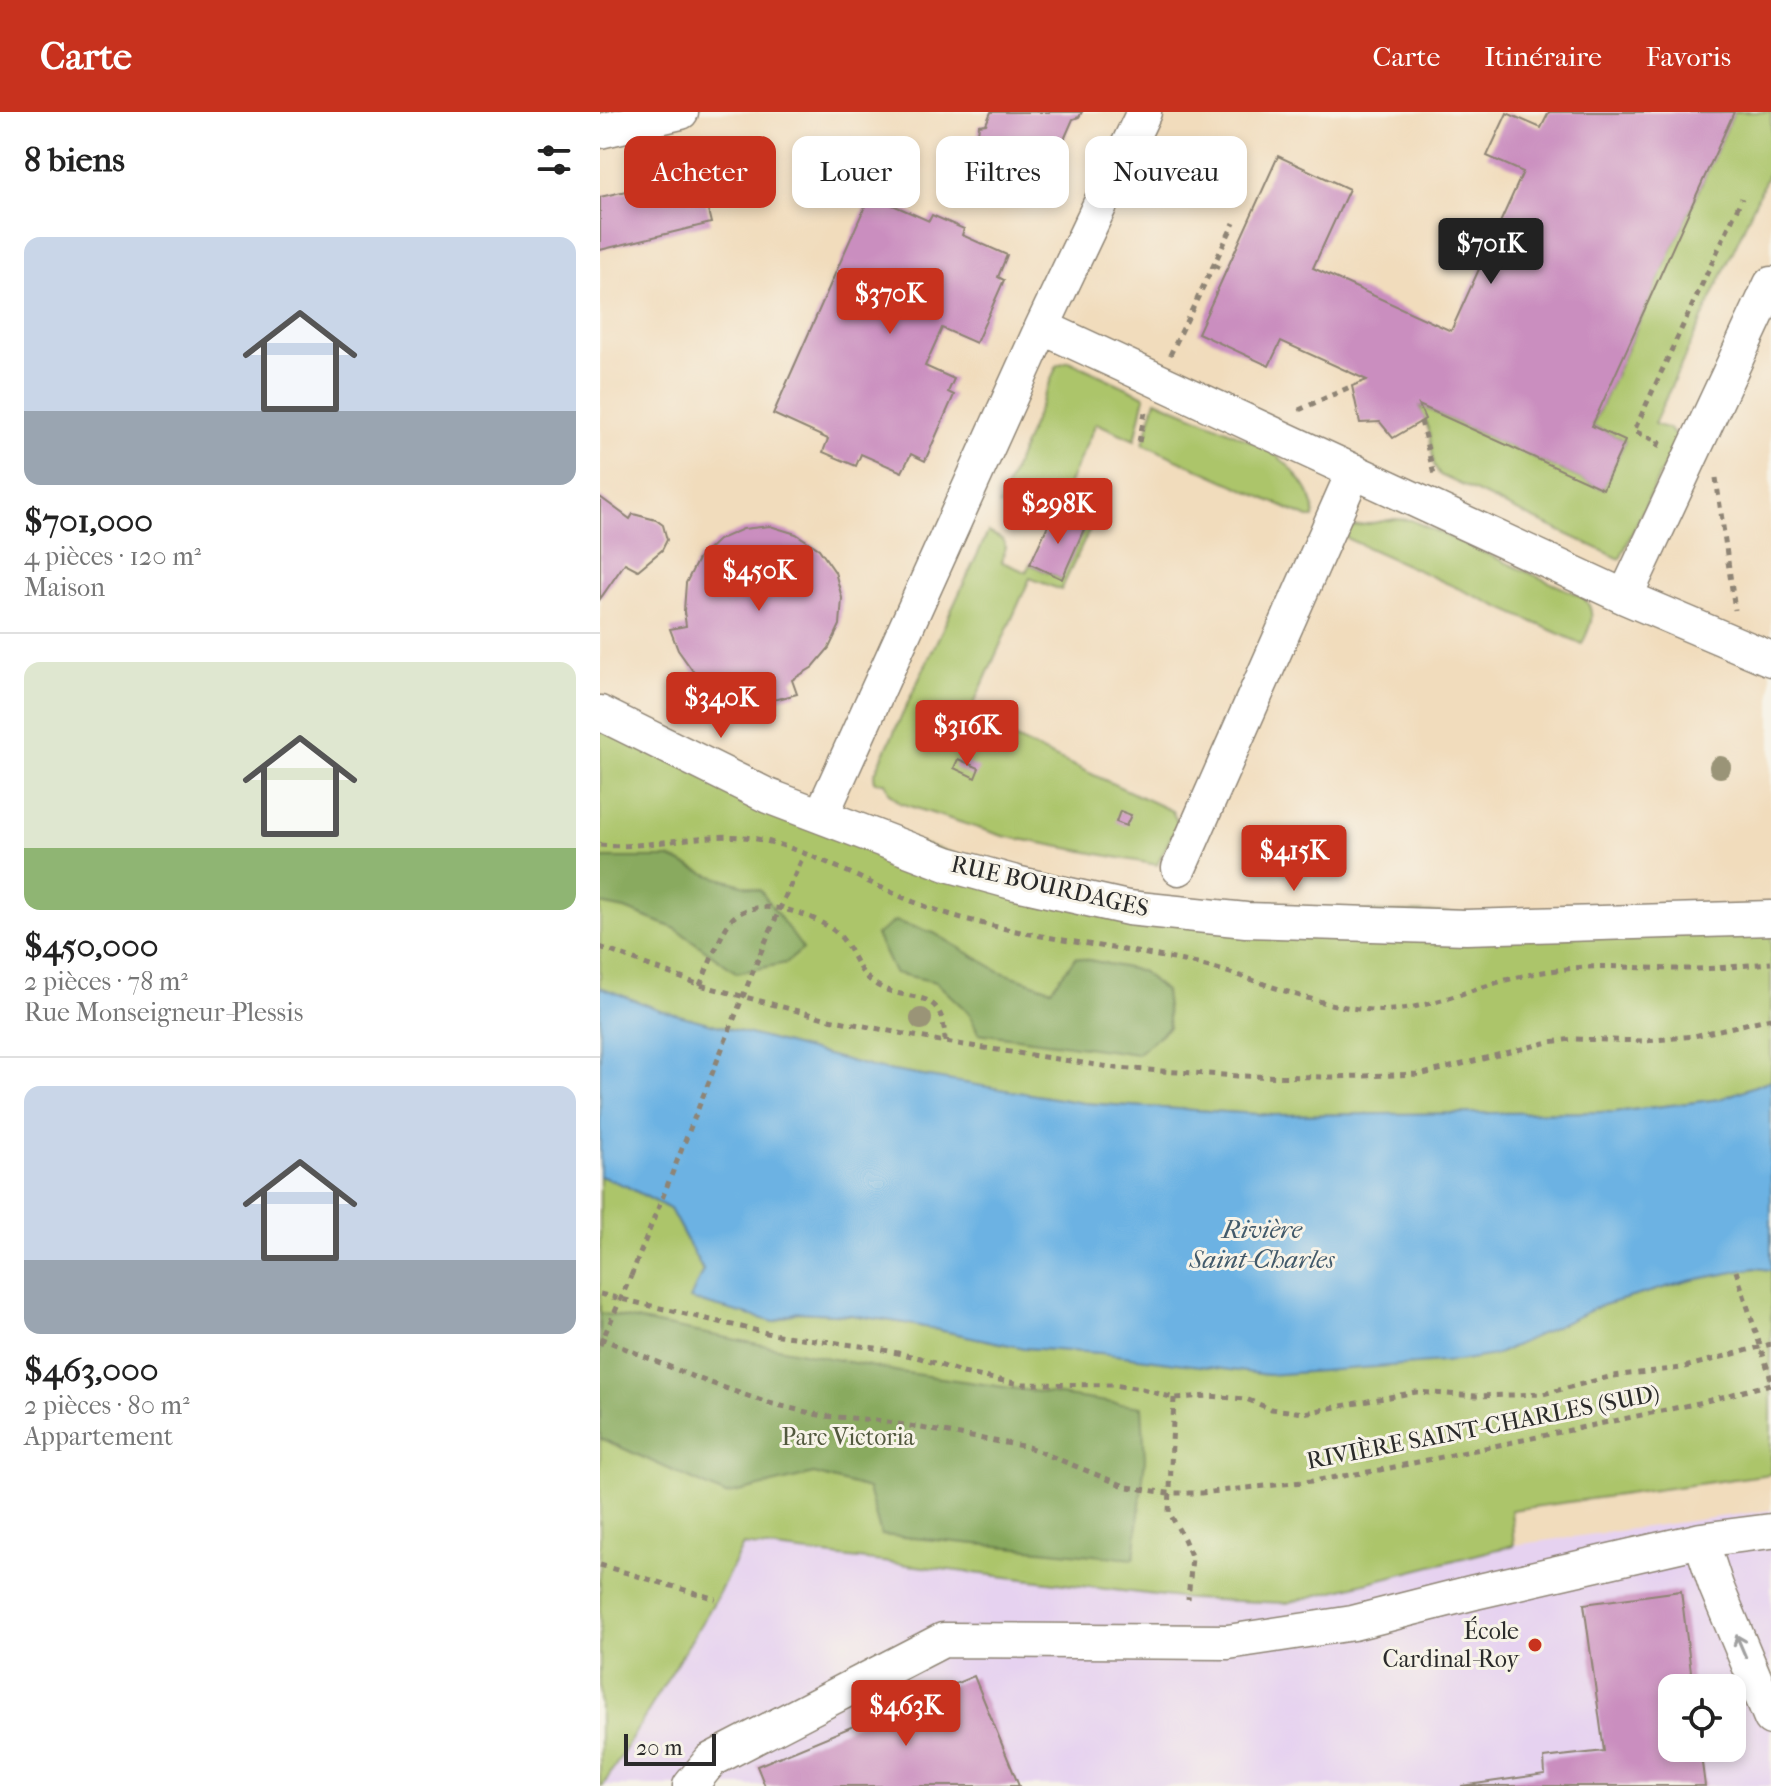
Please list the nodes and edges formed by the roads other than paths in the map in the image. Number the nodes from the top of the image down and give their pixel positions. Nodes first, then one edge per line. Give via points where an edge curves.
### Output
1 (681, 112) edge
2 (1144, 112) edge
3 (600, 131) edge
4 (1771, 284) edge
5 (1042, 327) junction
6 (1354, 471) junction
7 (1625, 597) junction
8 (1771, 659) edge
9 (600, 713) edge
10 (821, 816) junction
11 (1179, 868) dead end
12 (1771, 918) edge
13 (1771, 1531) edge
14 (1701, 1540) junction
15 (1771, 1718) edge
16 (690, 1786) edge

1 - 3 street
2 - 5 street
4 - 7 street
5 - 6 street
5 - 10 street
6 - 7 street
6 - 11 street
7 - 8 street
9 - 10 street, RUE BOURDAGES via 768,796
10 - 12 street, RUE BOURDAGES via 947,864 1128,908 1246,920 1466,927
13 - 14 street
15 -> 14 street
14 - 16 street via 1353,1623 1228,1642 943,1640 711,1760

